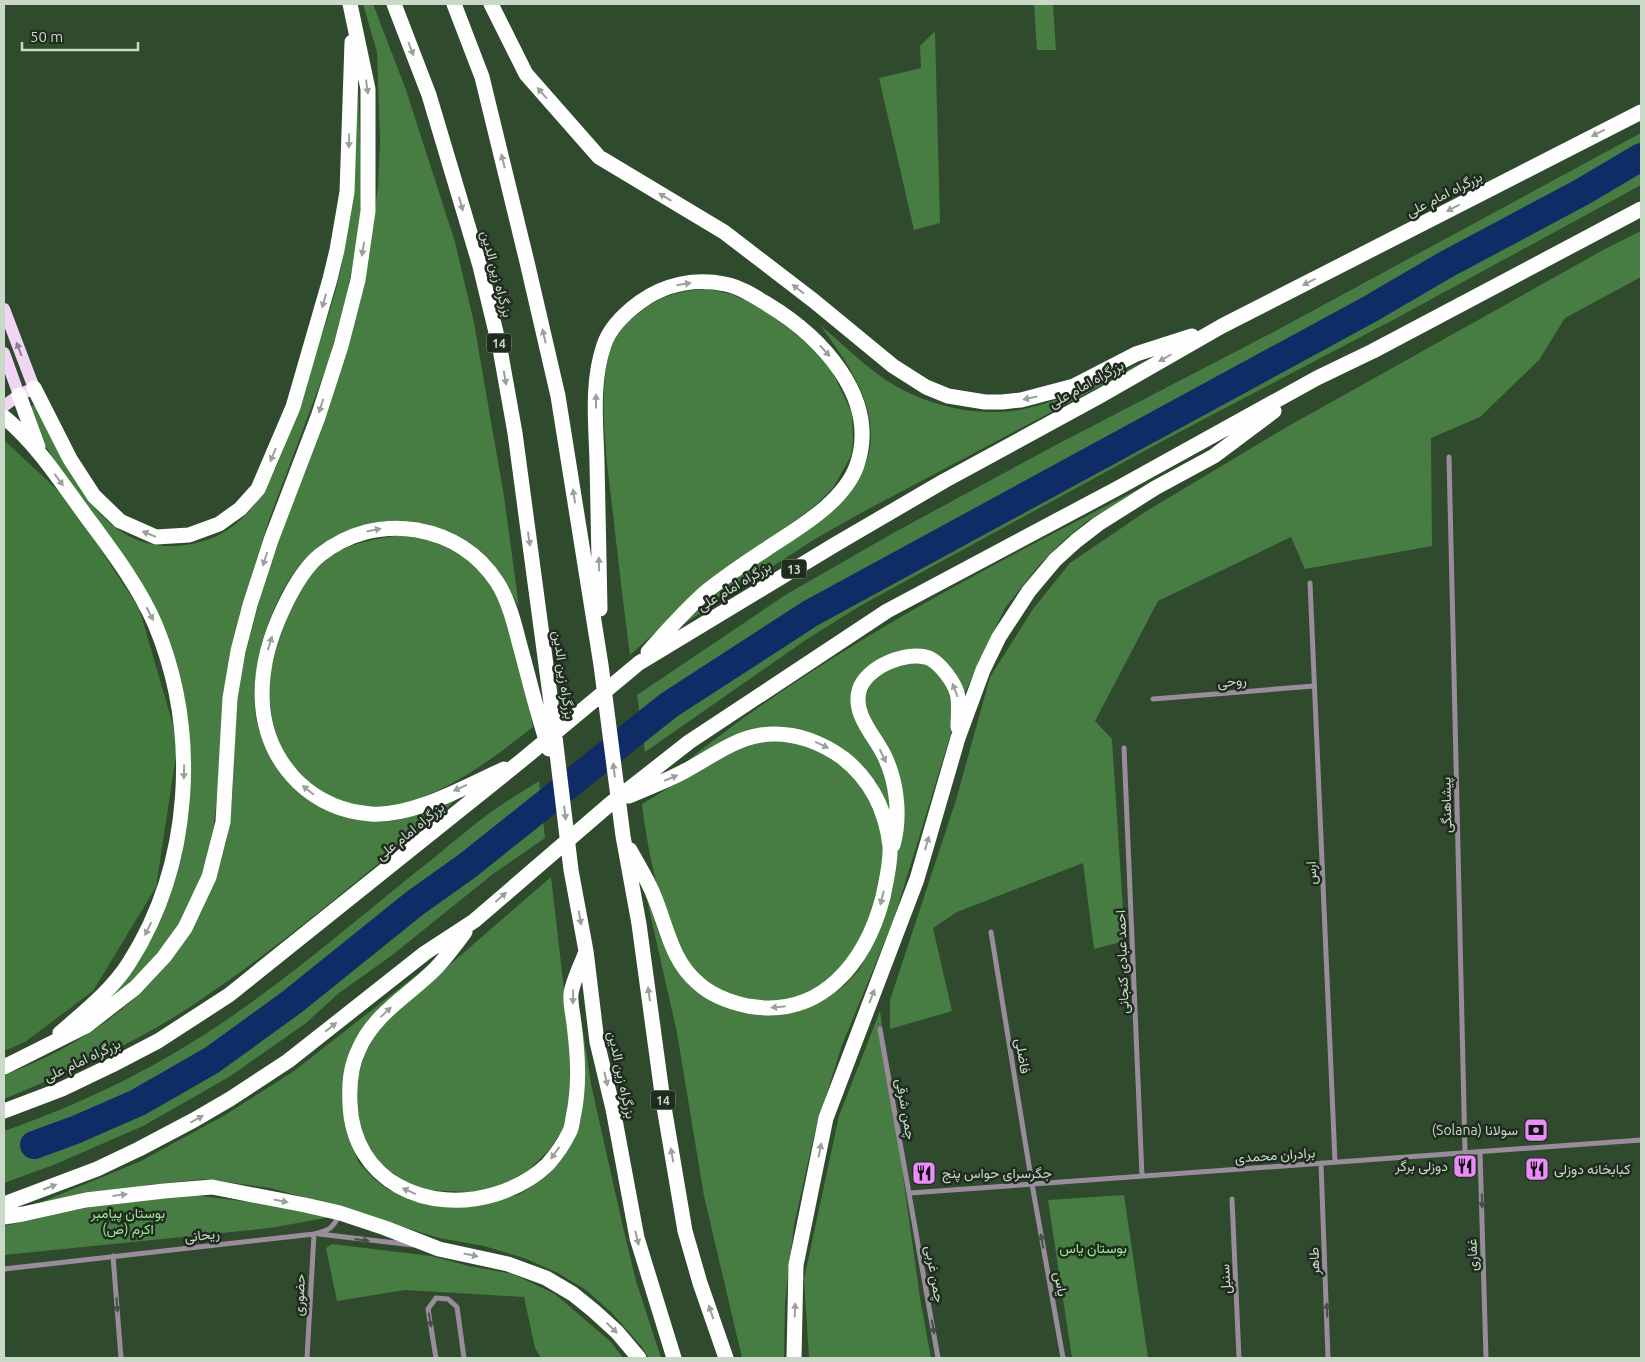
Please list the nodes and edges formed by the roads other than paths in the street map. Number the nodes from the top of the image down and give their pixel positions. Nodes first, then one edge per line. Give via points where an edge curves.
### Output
1 (350, 4) edge
2 (394, 4) edge
3 (454, 4) edge
4 (491, 4) edge
5 (354, 23) junction
6 (1641, 112) edge
7 (1641, 209) edge
8 (4, 309) edge
9 (1222, 326) junction
10 (4, 353) edge
11 (1317, 378) junction
12 (34, 388) junction
13 (19, 394) junction
14 (4, 406) edge
15 (4, 418) edge
16 (40, 454) junction
17 (1449, 456) dead end
18 (1310, 583) dead end
19 (638, 663) junction
20 (601, 665) junction
21 (1314, 686) junction
22 (1153, 699) dead end
23 (958, 738) junction
24 (1124, 748) dead end
25 (521, 762) junction
26 (561, 782) junction
27 (610, 804) junction
28 (623, 836) junction
29 (889, 862) junction
30 (474, 920) junction
31 (991, 932) dead end
32 (586, 951) junction
33 (880, 1029) dead end
34 (44, 1048) junction
35 (4, 1067) edge
36 (4, 1111) edge
37 (1641, 1140) edge
38 (1480, 1152) junction
39 (1465, 1153) junction
40 (1335, 1162) junction
41 (1321, 1163) junction
42 (1142, 1176) junction
43 (1032, 1184) junction
44 (910, 1193) junction
45 (1232, 1199) dead end
46 (4, 1204) edge
47 (340, 1213) junction
48 (4, 1217) edge
49 (314, 1234) junction
50 (439, 1249) junction
51 (113, 1256) junction
52 (4, 1269) edge
53 (121, 1358) edge
54 (307, 1358) edge
55 (436, 1358) edge
56 (464, 1358) edge
57 (639, 1358) edge
58 (674, 1358) edge
59 (726, 1358) edge
60 (794, 1358) edge
61 (938, 1358) edge
62 (1063, 1358) edge
63 (1240, 1358) edge
64 (1328, 1358) edge
65 (1486, 1358) edge

1 - 5 highway
2 -> 26 highway, بزرگراه زین الدین / 14 via 429,95 480,266 500,349 515,433
20 -> 3 highway, 14 via 556,387 482,77
9 -> 4 highway via 1136,354 1074,386 1021,400 985,402 948,396 926,388 893,366 724,232 599,157 526,74
5 -> 12 highway via 347,192 340,234 293,407 258,489 240,509 218,524 189,535 156,537 120,521 94,496 70,459
5 -> 34 highway via 368,89 368,211 358,280 341,346 271,540 238,651 230,698 223,822 209,877 185,928 135,988 86,1026
6 -> 9 highway, بزرگراه امام علی / 13
7 - 11 highway via 1382,347
12 -> 8 main road
9 -> 19 highway, بزرگراه امام علی / 13 via 944,481
10 - 13 main road
11 - 23 highway via 1214,456 1098,524 1055,560 1029,591 999,637 982,670
11 - 27 highway via 887,611 689,742
12 - 13 main road
13 - 14 main road
13 - 16 highway
15 - 16 highway
16 -> 34 highway via 120,563 155,624 181,719 184,769 181,816 170,872 150,926 128,964 105,992
17 - 39 street, پیشاهنگی
18 - 21 street, ارس
20 -> 19 highway via 596,383 605,343 616,324 630,310 665,288 688,283 726,284 748,292 788,317 828,354 857,402 861,423 857,464 849,481 826,507 707,592 677,619
19 - 25 highway, بزرگراه امام علی / 13
28 -> 20 highway, 14
21 - 22 street, روحی
21 - 40 street, ارس
23 -> 29 highway via 958,694 946,672 929,658 905,656 886,663 869,674 859,690 859,711 886,760 897,806 896,833
60 -> 23 highway via 796,1265 826,1118 917,879
24 - 42 street, احمد عبادی کنجانی
25 -> 26 highway via 412,809 372,814 328,804 290,774 268,733 263,714 262,682 266,656 290,593 320,555 344,540 389,528 440,536 455,542 484,566 498,582 513,618 537,715
25 - 36 highway, بزرگراه امام علی / 13 via 229,996 112,1066
26 -> 32 highway, بزرگراه زین الدین / 14
27 -> 29 highway via 682,773 748,738 786,734 829,748 867,782 883,814 890,848
30 -> 27 highway
29 -> 28 highway via 872,930 844,976 822,993 801,1003 772,1008 754,1007 733,1003 709,992 689,974 674,951 654,896
59 -> 28 highway, 14 via 685,1231
32 -> 30 highway via 571,993 578,1053 575,1109 570,1131 548,1164 510,1189 487,1196 461,1201 415,1194 374,1169 360,1149 350,1113 352,1065 369,1031 382,1015 434,970
46 -> 30 highway via 97,1169 186,1125 230,1099 288,1061 424,954
31 - 43 street, فاضلی
32 -> 58 highway, بزرگراه زین الدین / 14 via 597,1042 637,1238
33 - 44 street, چمن شرقی
34 - 35 highway
37 - 38 street, برادران محمدی
38 - 39 street, برادران محمدی
38 -> 65 street, غفاری
39 - 40 street, برادران محمدی
40 - 41 street, برادران محمدی
41 - 42 street, برادران محمدی
64 -> 41 street, طاهر
42 - 43 street, برادران محمدی
43 - 44 street, برادران محمدی
62 -> 43 street, یاس
44 -> 61 street, چمن غربی
45 - 63 street, سنبل
48 -> 47 highway via 86,1200 212,1187
47 - 49 street via 333,1227
47 - 50 highway
49 -> 50 street
49 - 51 street, ریحانی
49 - 54 street, حضوری
50 -> 57 highway via 508,1264 546,1278 574,1294 594,1311
51 - 52 street, ریحانی
51 -> 53 street
56 -> 55 street via 458,1307 448,1298 436,1298 428,1309

